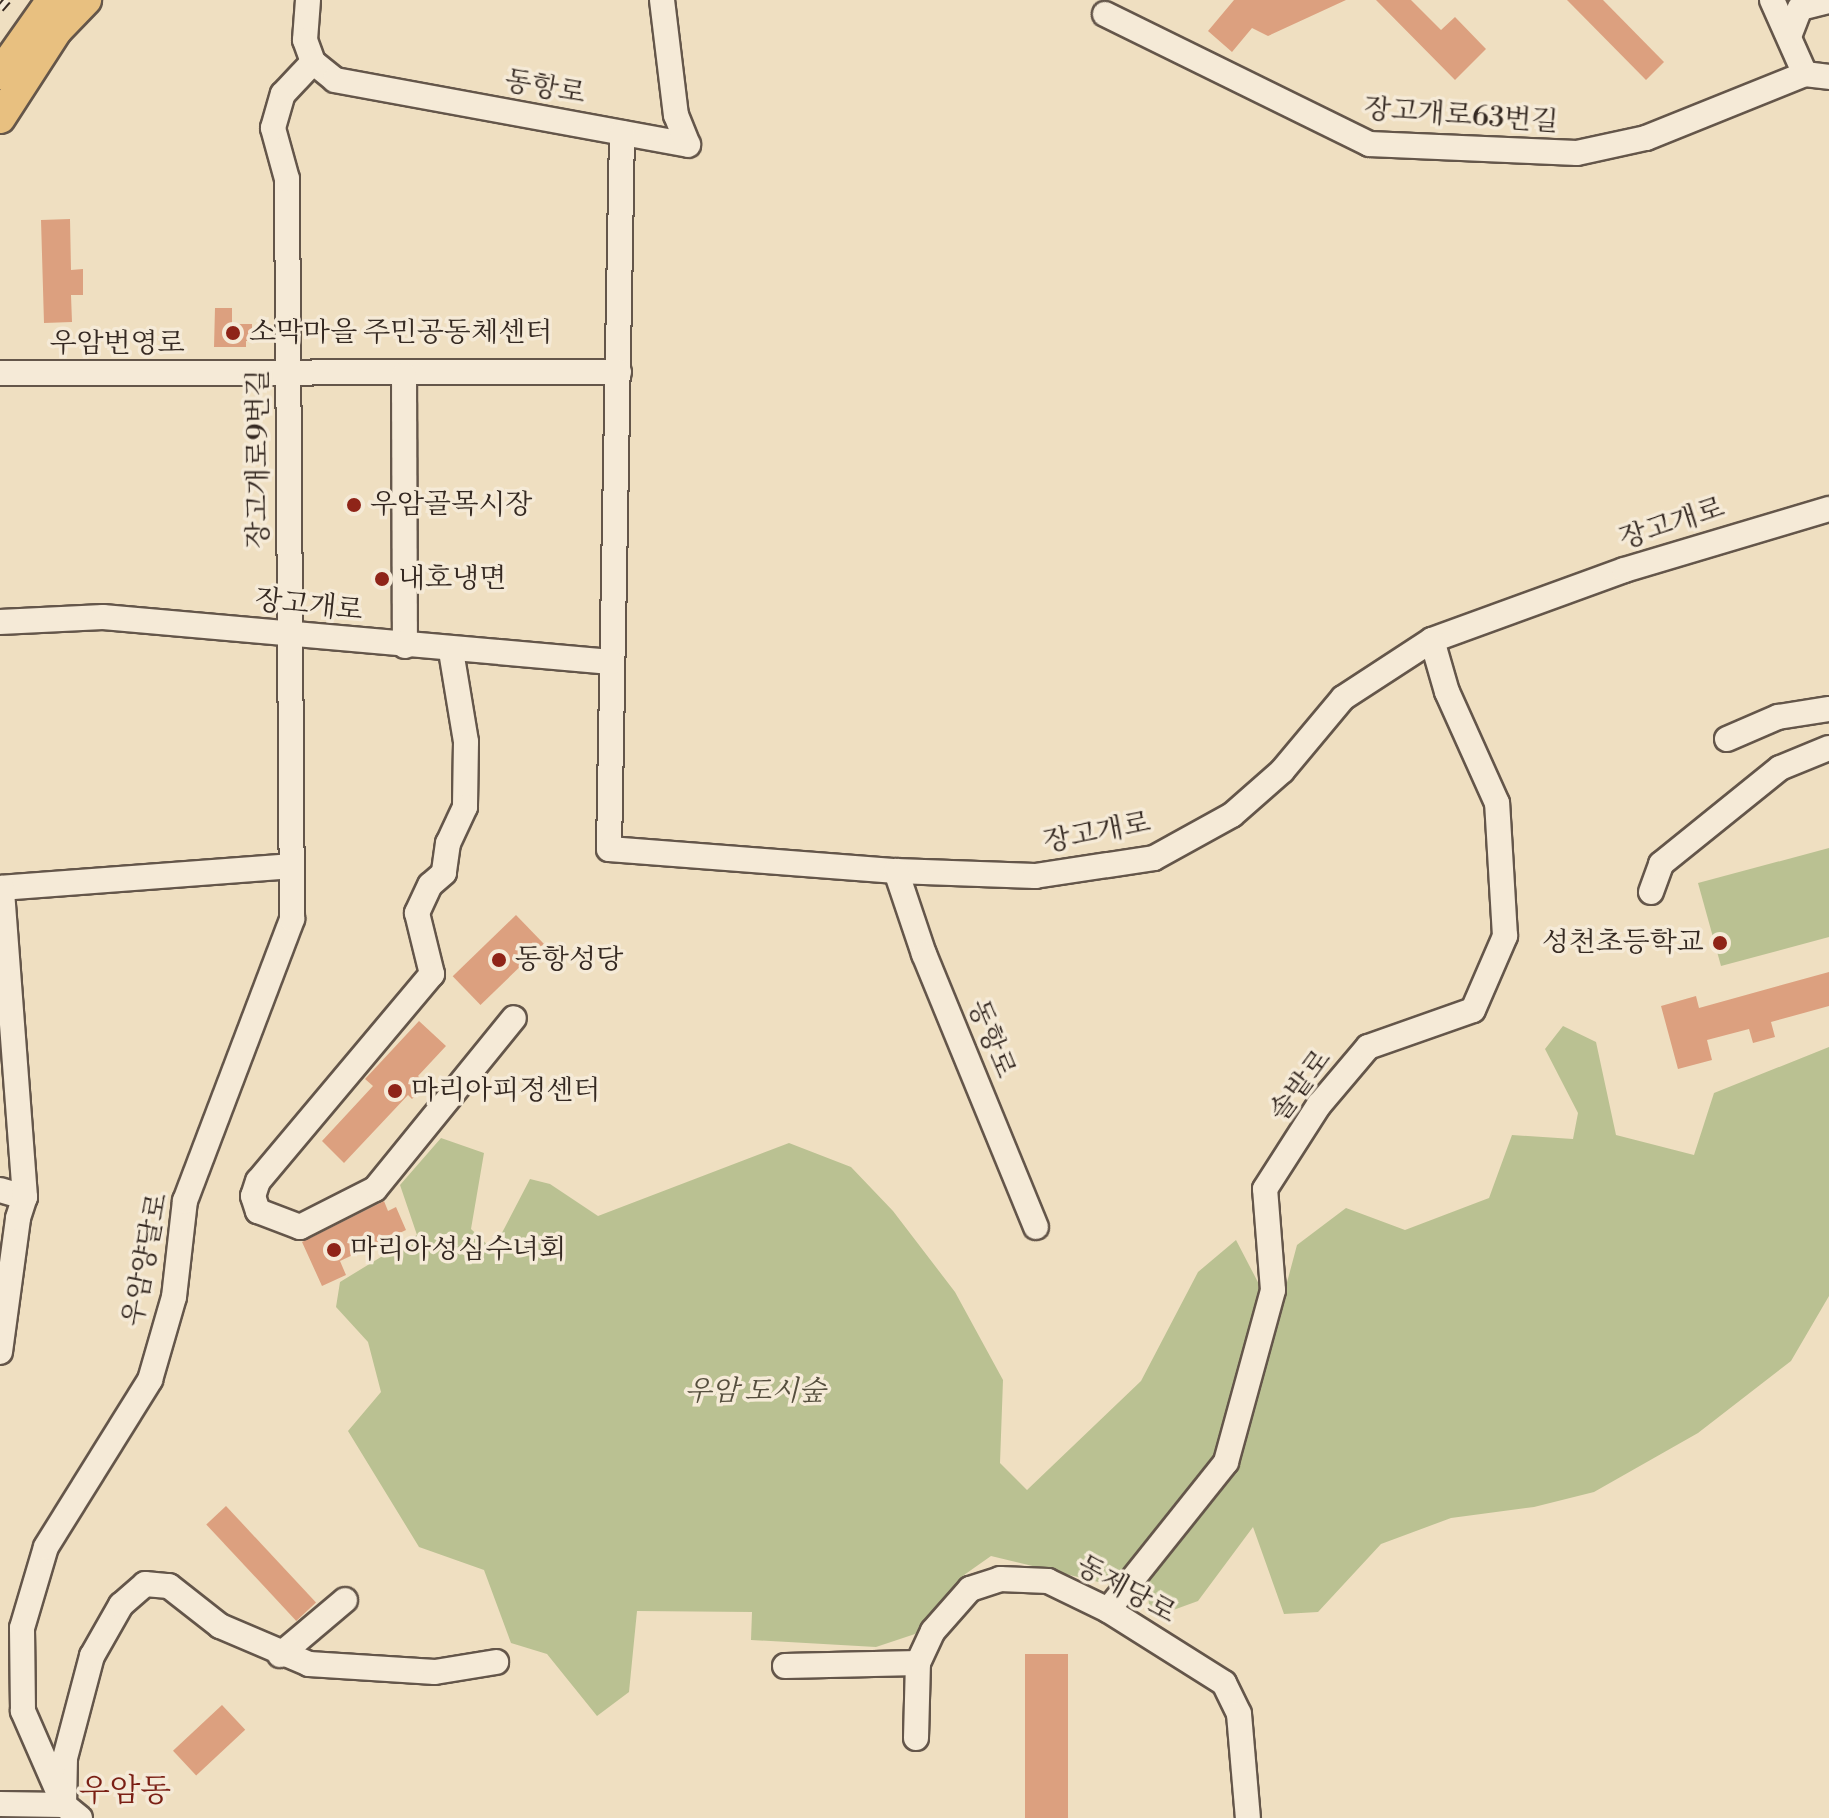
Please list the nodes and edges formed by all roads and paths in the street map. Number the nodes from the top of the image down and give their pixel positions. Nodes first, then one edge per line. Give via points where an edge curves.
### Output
1 (52, 0) edge
2 (86, 0) edge
3 (308, 0) edge
4 (662, 0) edge
5 (1772, 0) edge
6 (1829, 1) edge
7 (1105, 14) dead end
8 (1790, 34) junction
9 (313, 62) junction
10 (0, 74) edge
11 (1817, 75) edge
12 (0, 118) edge
13 (622, 133) junction
14 (619, 372) junction
15 (0, 373) edge
16 (289, 375) junction
17 (404, 375) junction
18 (1829, 509) edge
19 (0, 622) edge
20 (289, 633) junction
21 (1432, 640) junction
22 (405, 646) junction
23 (451, 651) junction
24 (611, 662) junction
25 (1829, 709) edge
26 (1727, 739) dead end
27 (1829, 748) edge
28 (291, 866) junction
29 (896, 871) junction
30 (1, 888) edge
31 (1651, 892) dead end
32 (514, 1018) dead end
33 (0, 1190) edge
34 (25, 1197) junction
35 (1036, 1227) dead end
36 (2, 1316) edge
37 (0, 1352) edge
38 (345, 1600) dead end
39 (1108, 1610) junction
40 (280, 1655) junction
41 (496, 1662) dead end
42 (918, 1663) junction
43 (785, 1666) dead end
44 (916, 1738) dead end
45 (0, 1804) edge
46 (72, 1812) edge
47 (1248, 1818) edge

1 - 10 main road
2 - 12 main road via 57,30
3 - 9 street via 305,40
4 - 13 street, 동항로 via 676,115 688,145
5 - 8 street
6 - 8 street via 1800,8
7 - 11 street, 장고개로63번길 via 1369,144 1577,153 1646,138
8 - 11 street
9 - 13 street, 동항로 via 335,80
9 - 16 street, 장고개로9번길 via 283,94 273,128 287,179
13 - 14 street, 장고개로
14 - 17 street, 우암번영로
14 - 24 street, 장고개로
15 - 16 street, 우암번영로
16 - 17 street, 우암번영로
16 - 20 street, 장고개로9번길
17 - 22 street
18 - 21 street, 장고개로 via 1624,570
19 - 20 street, 장고개로 via 103,617
20 - 22 street, 장고개로
20 - 28 street, 우암양달로
21 - 29 street, 장고개로 via 1343,698 1282,771 1232,815 1154,858 1035,876
21 - 39 street, 솔밭로 via 1447,692 1497,803 1505,936 1473,1010 1368,1047 1319,1105 1265,1189 1273,1290 1226,1462
22 - 23 street, 장고개로
23 - 24 street, 장고개로
23 - 32 street via 466,742 465,807 448,843 448,864 417,913 433,965 428,984 258,1181 253,1196 258,1211 300,1227 375,1189
24 - 29 street, 장고개로 via 609,849
25 - 26 street via 1778,717
27 - 31 street via 1780,768 1661,864
28 - 30 street
28 - 46 street, 우암양달로 via 292,919 185,1201 174,1297 150,1380 46,1547 22,1628 23,1711
29 - 35 street, 동항로 via 924,954
30 - 34 street
33 - 34 street
34 - 36 street
36 - 37 street
38 - 40 street
39 - 42 street, 동제당로 via 1048,1581 1000,1579 970,1589 933,1631
39 - 47 street, 동제당로 via 1224,1683 1239,1714
40 - 41 street via 309,1664 435,1672
40 - 46 street via 220,1626 169,1586 145,1584 121,1605 92,1656 65,1758
42 - 43 street
42 - 44 street, 동제당로
45 - 46 street

